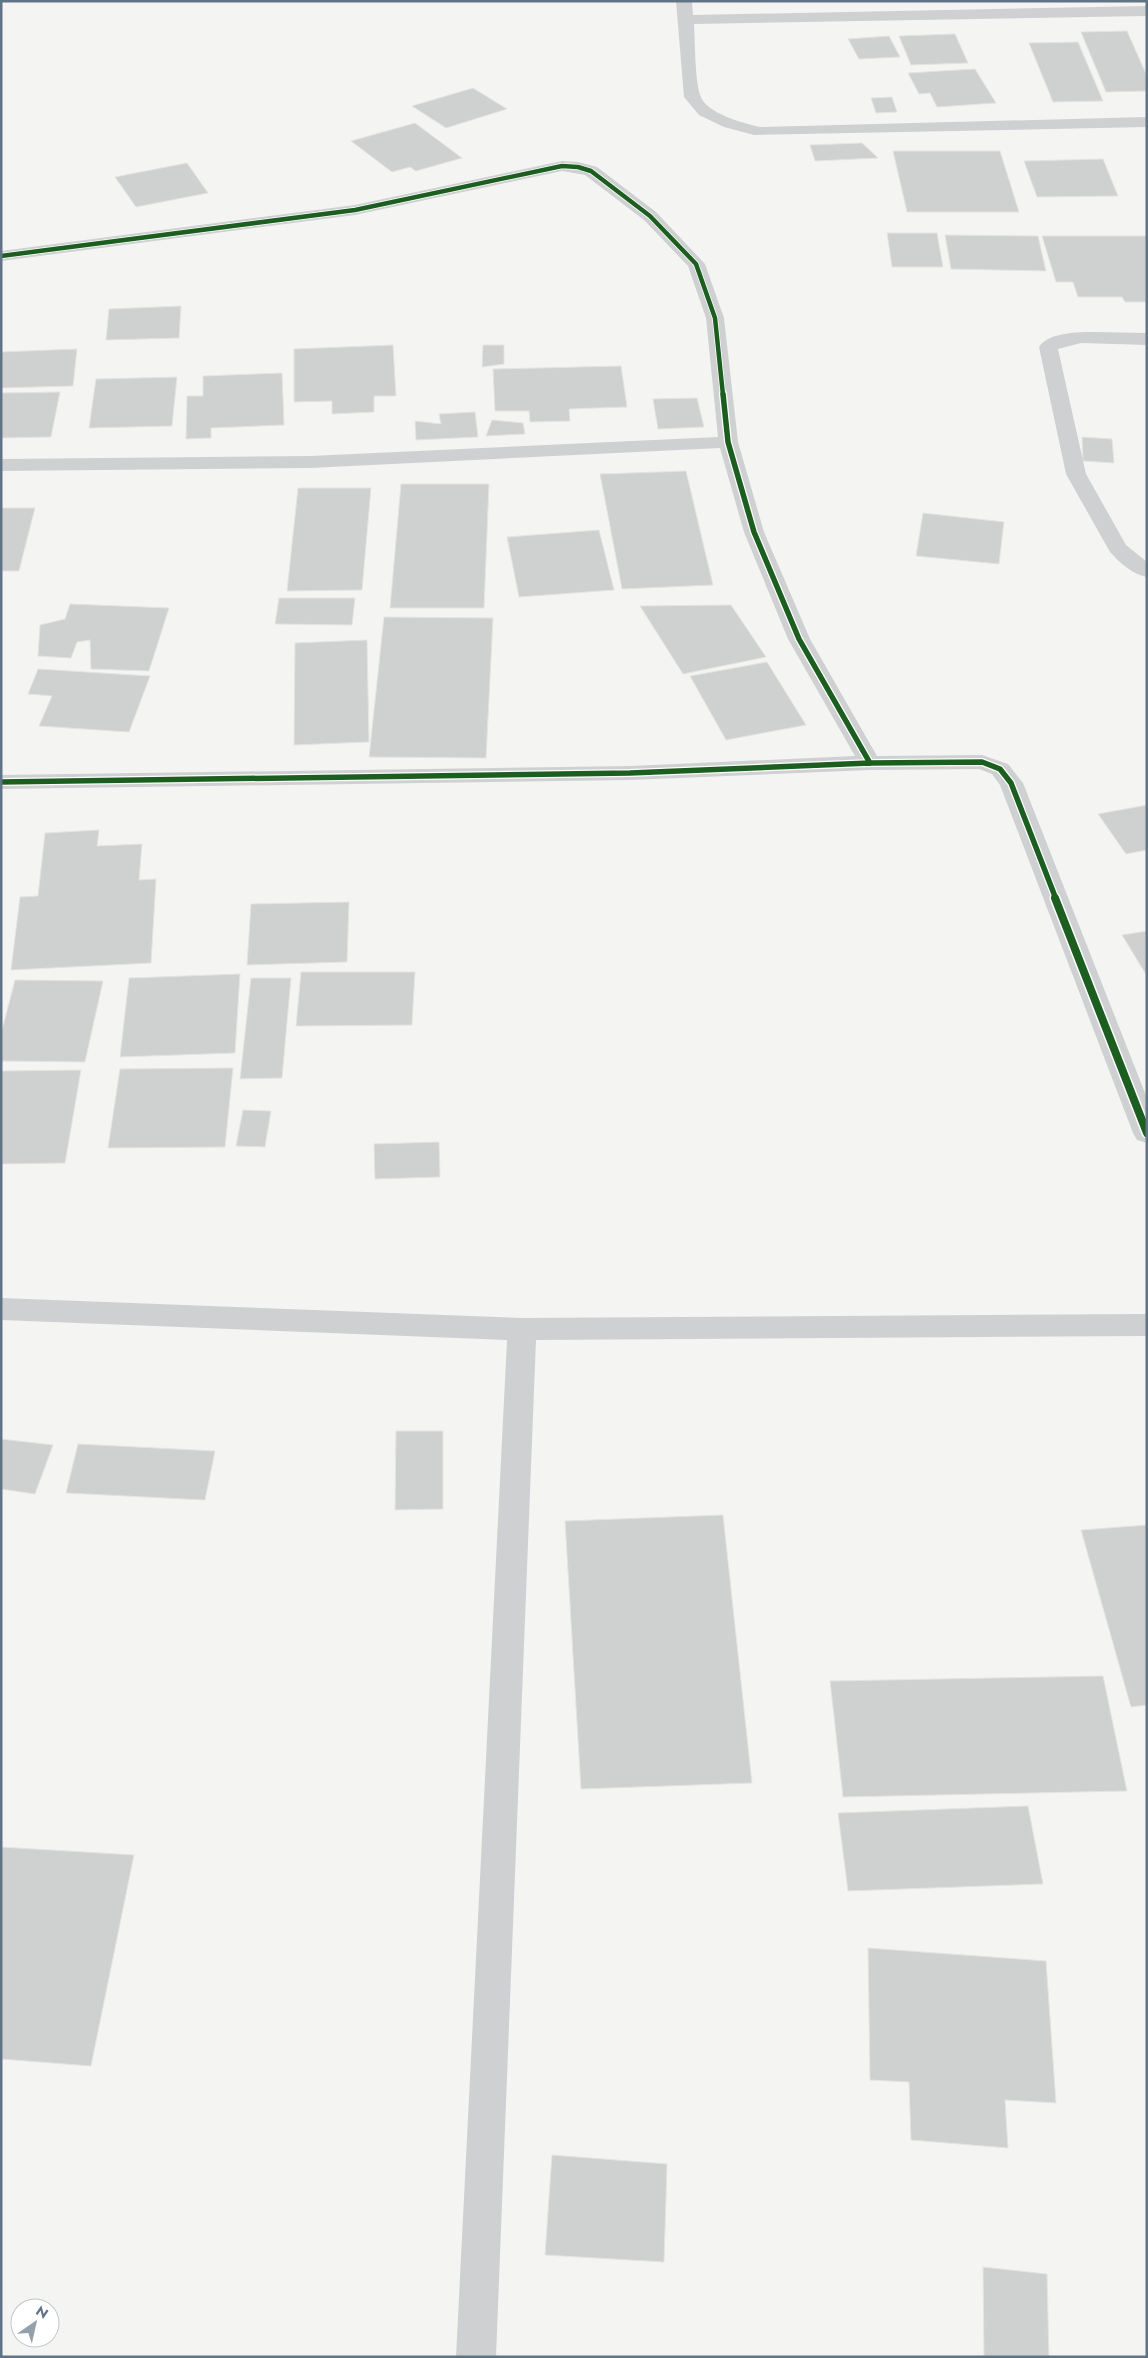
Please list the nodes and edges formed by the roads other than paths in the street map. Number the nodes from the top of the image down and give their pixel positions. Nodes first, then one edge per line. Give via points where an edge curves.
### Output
1 (684, 1) edge
2 (1147, 11) edge
3 (685, 20) junction
4 (1147, 122) edge
5 (1, 256) edge
6 (1147, 338) edge
7 (728, 442) junction
8 (1, 465) edge
9 (1147, 571) edge
10 (870, 763) junction
11 (1, 782) edge
12 (1147, 1133) edge
13 (1, 1309) edge
14 (1147, 1325) edge
15 (522, 1329) junction
16 (476, 2357) edge

1 - 3 street
2 - 3 street
3 - 4 street via 692,97 705,112 730,124 760,132
5 - 7 street via 355,210 562,166 578,167 591,171 650,216 696,264 715,318
6 - 9 street via 1069,338 1048,347 1076,474 1117,548
7 - 8 street via 310,462
7 - 10 street via 754,532 799,639
10 - 11 street via 630,773
10 - 12 street via 982,762 1000,769 1011,783
13 - 15 street
14 - 15 street
15 - 16 street

